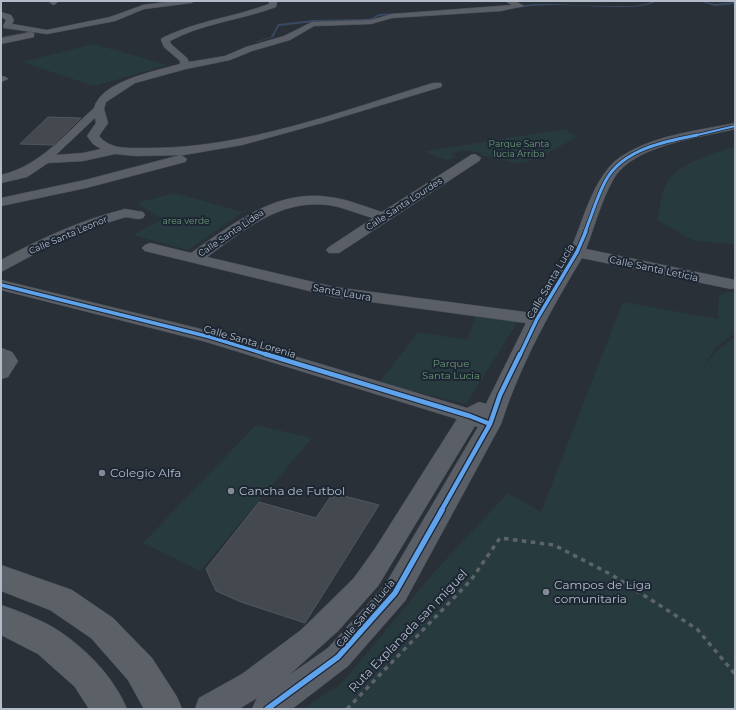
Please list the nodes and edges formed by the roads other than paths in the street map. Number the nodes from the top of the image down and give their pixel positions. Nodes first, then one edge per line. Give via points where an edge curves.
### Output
1 (191, 1) edge
2 (273, 1) edge
3 (509, 1) edge
4 (1, 14) edge
5 (46, 32) junction
6 (1, 40) edge
7 (185, 66) junction
8 (437, 85) dead end
9 (99, 109) junction
10 (735, 126) edge
11 (215, 149) junction
12 (116, 150) junction
13 (475, 158) dead end
14 (44, 160) junction
15 (1, 179) edge
16 (1, 202) edge
17 (138, 215) dead end
18 (384, 217) junction
19 (150, 248) dead end
20 (334, 250) dead end
21 (577, 252) junction
22 (195, 258) junction
23 (1, 268) edge
24 (731, 284) dead end
25 (1, 285) edge
26 (537, 319) junction
27 (1, 354) edge
28 (1, 373) edge
29 (480, 420) junction
30 (1, 578) edge
31 (1, 619) edge
32 (109, 709) edge
33 (164, 709) edge
34 (210, 709) edge
35 (267, 709) edge

1 - 5 street via 143,7 112,19
2 - 7 street via 273,5 242,17 187,29 165,40 184,60
3 - 7 street via 520,6 392,16 363,22 312,24 286,38 227,58
4 - 5 street via 10,20 7,26
5 - 6 street
7 - 9 street via 132,81 102,101
8 - 11 street via 330,118
9 - 12 street via 102,123 93,136 97,142
9 - 14 street
10 - 21 street, Calle Santa Lucía via 649,148 624,161 606,180
11 - 12 street via 167,152
11 - 16 street via 109,178
12 - 14 street via 82,157
13 - 18 street, Calle Santa Lourdes
14 - 15 street via 33,169
17 - 23 street, Calle Santa Leonor via 125,213 98,221 37,247
18 - 20 street, Calle Santa Lourdes
18 - 22 street, Calle Santa Lidea via 330,201 292,201 268,209
19 - 22 street, Santa Laura
21 - 24 street, Calle Santa Leticia
21 - 26 street, Calle Santa Lucía
22 - 26 street, Santa Laura via 334,292
25 - 29 street, Calle Santa Lorenia via 210,337
26 - 29 street, Calle Santa Lucía via 500,395
27 - 28 street via 8,361
29 - 34 street, Calle Santa Lucía via 364,584 328,623 286,662
29 - 35 street, Calle Santa Lucía via 395,593 338,657
30 - 33 main road via 61,600 102,628 140,669
31 - 32 main road via 50,643 86,676

